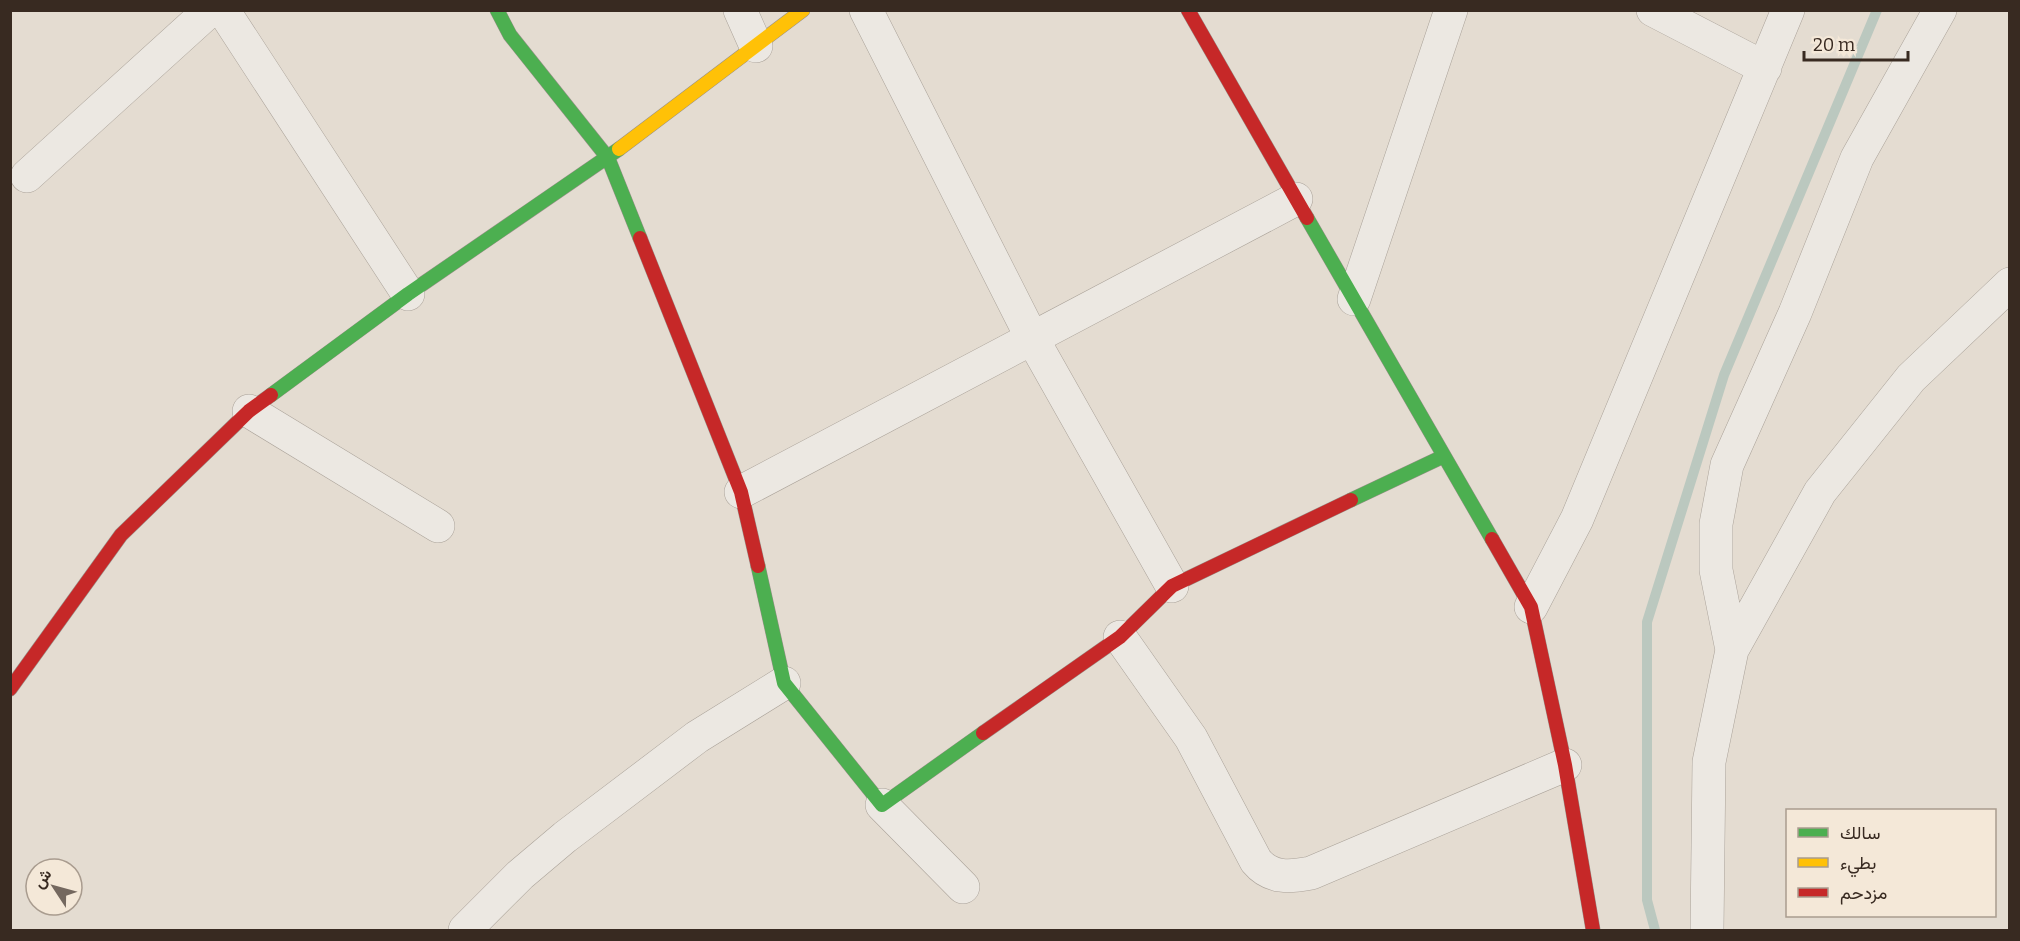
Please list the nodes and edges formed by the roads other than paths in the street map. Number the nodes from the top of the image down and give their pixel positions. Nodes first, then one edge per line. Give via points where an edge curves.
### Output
1 (210, 10) edge
2 (223, 10) edge
3 (496, 10) edge
4 (740, 10) edge
5 (803, 10) edge
6 (866, 10) edge
7 (1188, 10) edge
8 (1451, 10) edge
9 (1653, 10) edge
10 (1788, 10) edge
11 (1940, 10) edge
12 (756, 46) junction
13 (1765, 68) junction
14 (608, 158) junction
15 (27, 176) dead end
16 (1296, 199) junction
17 (2010, 284) edge
18 (408, 294) junction
19 (1354, 299) junction
20 (1032, 338) junction
21 (249, 411) junction
22 (1444, 456) junction
23 (741, 492) junction
24 (438, 526) dead end
25 (1172, 586) junction
26 (1531, 607) junction
27 (1120, 637) junction
28 (1732, 650) junction
29 (784, 683) junction
30 (10, 689) edge
31 (1565, 765) junction
32 (882, 805) junction
33 (963, 887) dead end
34 (465, 930) edge
35 (1593, 930) edge
36 (1707, 930) edge

1 - 15 street
2 - 18 street
3 - 14 street via 510,36
4 - 12 street
5 - 12 street
6 - 20 street
7 - 16 street
8 - 19 street
9 - 13 street
10 - 13 street
11 - 28 street via 1857,158 1795,313 1727,465 1716,524 1716,570
12 - 14 street
13 - 26 street via 1577,519
14 - 18 street
14 - 23 street
16 - 19 street
16 - 20 street
17 - 28 street via 1911,378 1820,492
18 - 21 street
19 - 22 street
20 - 23 street
20 - 25 street
21 - 24 street
21 - 30 street via 121,535
22 - 25 street
22 - 26 street
23 - 29 street
25 - 27 street
26 - 31 street
27 - 31 street via 1191,738 1256,861 1263,870 1274,874 1311,873
27 - 32 street
28 - 36 street via 1709,762
29 - 32 street
29 - 34 street via 697,737 565,837 520,874
31 - 35 street
32 - 33 street

